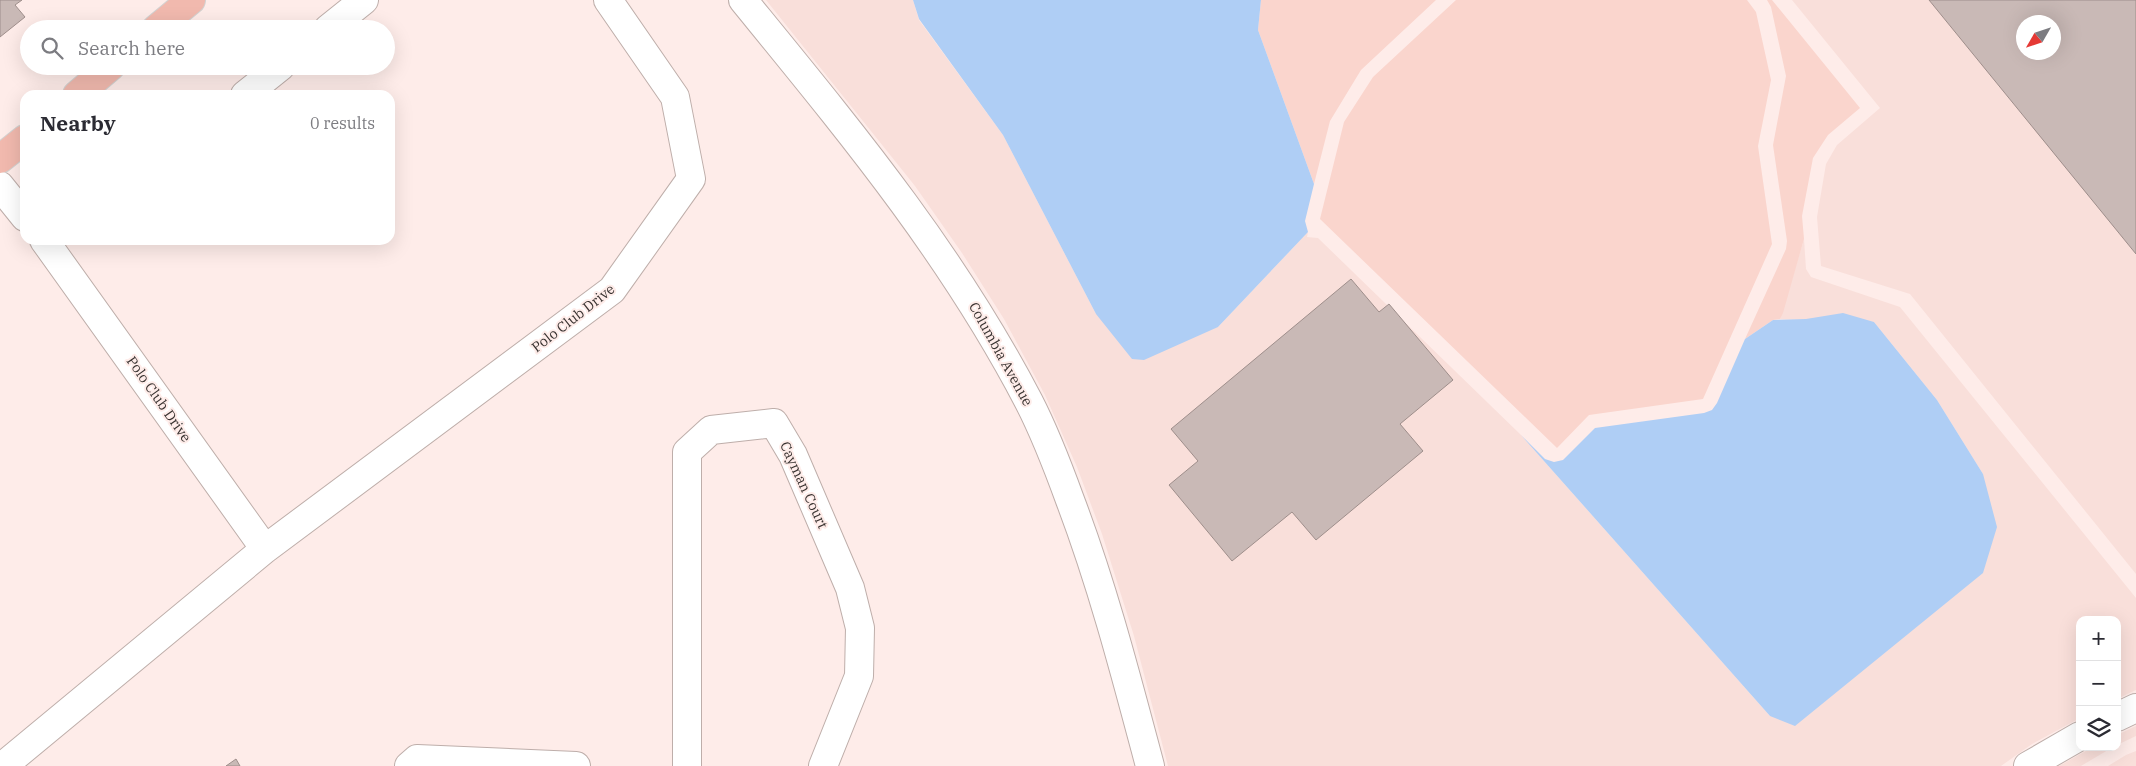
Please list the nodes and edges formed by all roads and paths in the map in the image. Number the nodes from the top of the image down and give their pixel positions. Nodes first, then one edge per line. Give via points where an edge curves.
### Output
1 (190, 0) edge
2 (364, 0) edge
3 (608, 0) edge
4 (743, 0) edge
5 (167, 20) edge
6 (339, 20) edge
7 (100, 75) edge
8 (270, 75) edge
9 (83, 90) edge
10 (251, 90) edge
11 (20, 142) edge
12 (0, 160) edge
13 (0, 186) edge
14 (20, 211) edge
15 (54, 245) edge
16 (265, 549) junction
17 (2136, 708) edge
18 (2121, 715) edge
19 (2076, 738) edge
20 (3, 766) edge
21 (409, 766) edge
22 (576, 766) edge
23 (687, 766) edge
24 (823, 766) edge
25 (1150, 766) edge
26 (2028, 766) edge

1 - 5 main road
2 - 6 street
3 - 16 street, Polo Club Drive via 675,97 690,179 612,290
4 - 25 street, Columbia Avenue via 901,197 989,329 1030,404 1086,542 1118,642
7 - 9 main road
8 - 10 street
11 - 12 main road
13 - 14 street
15 - 16 street, Polo Club Drive
16 - 20 street, Polo Club Drive
17 - 18 street
19 - 26 street
21 - 22 street via 417,759
23 - 24 street, Cayman Court via 686,452 711,430 774,423 793,455 850,588 860,628 859,676

